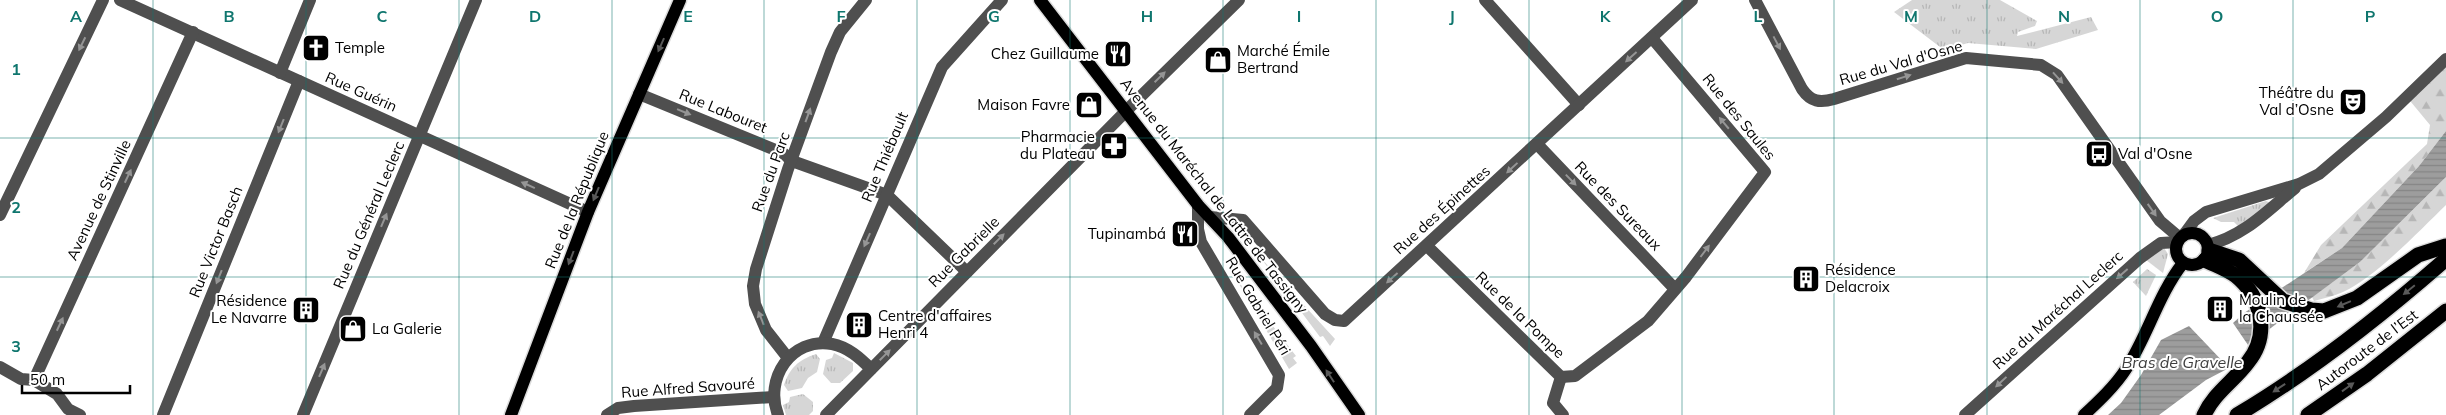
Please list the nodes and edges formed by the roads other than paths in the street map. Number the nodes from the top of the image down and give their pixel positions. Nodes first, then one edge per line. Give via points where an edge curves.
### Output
1 (103, 0) edge
2 (120, 0) edge
3 (310, 0) edge
4 (476, 0) edge
5 (680, 0) edge
6 (866, 0) edge
7 (1002, 0) edge
8 (1040, 0) edge
9 (1239, 0) edge
10 (1485, 0) edge
11 (1692, 0) edge
12 (1755, 0) edge
13 (193, 32) junction
14 (1652, 38) junction
15 (2446, 59) edge
16 (280, 73) junction
17 (299, 81) junction
18 (639, 94) junction
19 (1579, 105) junction
20 (1125, 111) junction
21 (420, 136) junction
22 (1537, 144) junction
23 (792, 161) junction
24 (2299, 184) junction
25 (887, 195) junction
26 (1198, 205) junction
27 (588, 212) junction
28 (0, 214) edge
29 (1210, 217) junction
30 (2180, 239) junction
31 (1427, 246) junction
32 (2446, 246) edge
33 (2207, 252) junction
34 (2446, 259) edge
35 (2183, 263) junction
36 (967, 272) junction
37 (1675, 289) junction
38 (2446, 311) edge
39 (823, 343) junction
40 (788, 358) junction
41 (0, 368) edge
42 (872, 369) junction
43 (1561, 377) junction
44 (34, 380) junction
45 (773, 397) junction
46 (833, 413) edge
47 (80, 415) edge
48 (162, 415) edge
49 (303, 415) edge
50 (511, 415) edge
51 (607, 415) edge
52 (778, 415) edge
53 (1250, 415) edge
54 (1359, 415) edge
55 (1563, 415) edge
56 (1965, 415) edge
57 (2084, 415) edge
58 (2204, 415) edge
59 (2237, 415) edge
60 (2308, 415) edge

1 -> 28 street
2 - 13 street, Rue Guérin
3 - 16 street
4 - 21 street, Rue du Général Leclerc
5 -> 18 main road, Rue de la République
23 -> 6 street, Rue du Parc via 840,32
7 - 25 street, Rue Thiébault via 942,67
8 - 20 main road, Avenue du Maréchal de Lattre de Tassigny
20 -> 9 street, Rue Gabrielle
10 - 19 street
11 - 14 street, Rue des Épinettes
12 -> 30 street, Rue du Val d'Osne via 1802,89 1818,102 1966,58 2041,65 2050,70 2058,76 2160,221
13 - 16 street, Rue Guérin
44 -> 13 street, Avenue de Stinville
14 -> 19 street, Rue des Épinettes
37 -> 14 street, Rue des Saules via 1765,172
15 - 24 street via 2335,163
16 - 17 street, Rue Guérin
17 - 21 street, Rue Guérin
17 -> 48 street, Rue Victor Basch
18 -> 23 street, Rue Labouret via 783,153
18 -> 27 main road, Rue de la République
19 - 22 street, Rue des Épinettes
20 - 26 main road, Avenue du Maréchal de Lattre de Tassigny
36 -> 20 street, Rue Gabrielle
27 -> 21 street, Rue Guérin
49 -> 21 street, Rue du Général Leclerc
22 -> 31 street, Rue des Épinettes
22 -> 37 street, Rue des Sureaux
23 - 25 street, Rue Labouret
40 -> 23 street, Rue du Parc via 766,330 755,304 753,286 770,221
24 - 30 street via 2202,214
24 - 33 street via 2239,234
25 - 36 street, Rue Labouret
25 -> 39 street, Rue Thiébault
26 - 29 main road, Avenue du Maréchal de Lattre de Tassigny
53 -> 26 street, Rue Gabriel Péri via 1276,388 1279,375 1201,242
27 -> 50 main road, Rue de la République
31 -> 29 street, Rue des Épinettes via 1344,321 1335,320 1325,314 1243,220
54 -> 29 main road, Avenue du Maréchal de Lattre de Tassigny via 1288,316
30 - 33 main road via 2188,233 2198,234
30 - 35 main road via 2176,251
30 -> 56 street, Rue du Maréchal Leclerc via 2161,243 2140,258
31 - 43 street, Rue de la Pompe
32 -> 33 highway via 2418,255 2357,298 2324,310 2311,310 2284,301 2239,260
33 - 35 main road via 2197,265
33 - 58 highway via 2244,284 2257,304 2261,325 2253,355 2210,401
34 -> 59 highway, Autoroute de l’Est via 2344,342
35 - 57 main road via 2168,284 2126,369
42 -> 36 street, Rue Gabrielle
37 - 43 street via 1648,321 1575,376
60 -> 38 highway, Autoroute de l’Est via 2367,374
39 - 40 street via 805,347
39 - 42 street via 842,347
40 - 45 street via 777,374
41 - 44 street via 21,379
42 - 46 street, Rue Gabrielle
43 - 55 street, Rue de la Pompe via 1554,402
44 - 47 street
45 - 51 street, Rue Alfred Savouré via 634,406 618,408
45 - 52 street

